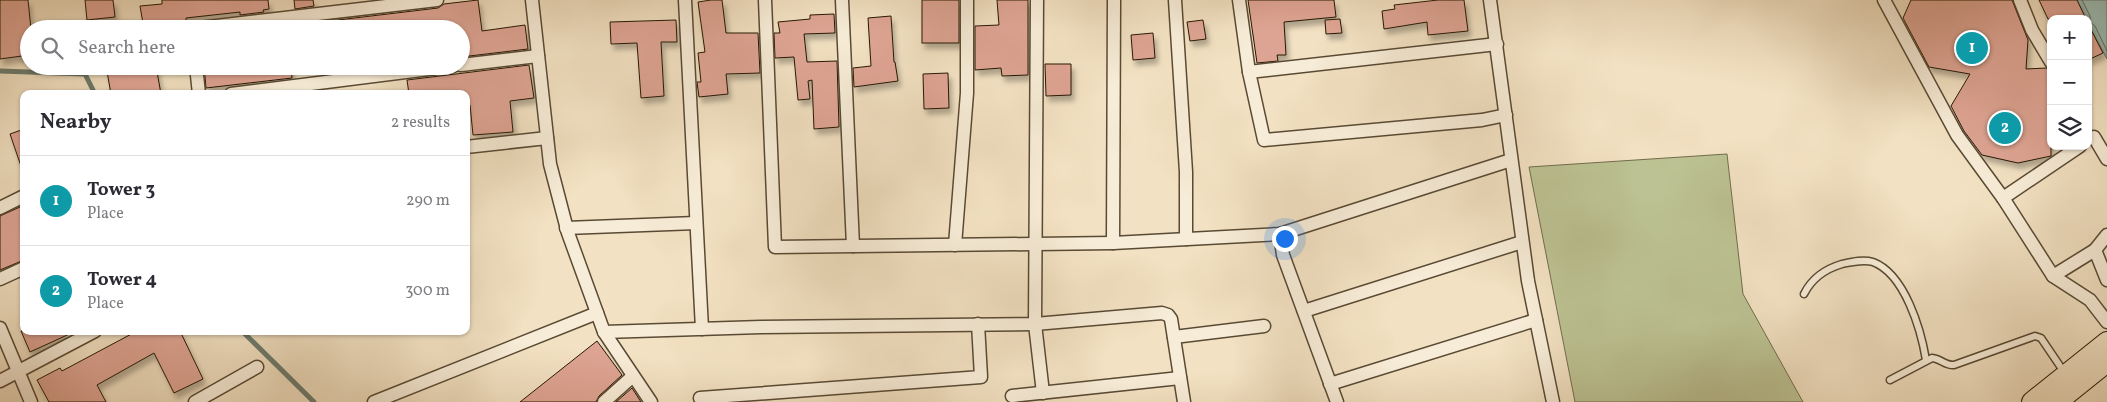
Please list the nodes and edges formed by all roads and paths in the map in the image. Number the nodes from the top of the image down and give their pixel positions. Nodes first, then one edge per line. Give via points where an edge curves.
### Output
1 (437, 0) edge
2 (532, 0) edge
3 (685, 0) edge
4 (765, 0) edge
5 (842, 0) edge
6 (967, 0) edge
7 (1036, 0) edge
8 (1114, 0) edge
9 (1175, 0) edge
10 (1239, 0) edge
11 (1490, 0) edge
12 (1884, 0) edge
13 (2020, 0) edge
14 (267, 20) edge
15 (1497, 44) junction
16 (538, 56) junction
17 (2050, 60) edge
18 (470, 64) edge
19 (1249, 72) junction
20 (197, 75) edge
21 (382, 75) edge
22 (199, 90) edge
23 (264, 90) edge
24 (1506, 115) junction
25 (547, 138) junction
26 (2092, 138) edge
27 (470, 147) edge
28 (2074, 150) edge
29 (2107, 159) edge
30 (1511, 160) junction
31 (20, 198) edge
32 (2003, 198) junction
33 (0, 208) edge
34 (696, 223) junction
35 (566, 228) junction
36 (1280, 234) junction
37 (2107, 235) edge
38 (1186, 239) junction
39 (1522, 242) junction
40 (1114, 243) junction
41 (1035, 244) junction
42 (955, 245) junction
43 (853, 246) junction
44 (2095, 250) junction
45 (20, 270) edge
46 (2053, 276) junction
47 (0, 279) edge
48 (2107, 280) edge
49 (1804, 294) dead end
50 (1304, 311) junction
51 (597, 313) junction
52 (1536, 320) junction
53 (2107, 322) edge
54 (978, 324) junction
55 (1035, 324) junction
56 (1264, 326) dead end
57 (0, 328) edge
58 (702, 329) junction
59 (604, 332) junction
60 (88, 335) edge
61 (1174, 337) junction
62 (2107, 342) edge
63 (1926, 360) junction
64 (2107, 362) edge
65 (257, 367) dead end
66 (18, 371) junction
67 (2066, 375) junction
68 (633, 376) junction
69 (1180, 378) junction
70 (1890, 380) dead end
71 (0, 381) edge
72 (1330, 384) junction
73 (1043, 393) junction
74 (1012, 396) dead end
75 (700, 398) dead end
76 (1553, 400) edge
77 (31, 402) edge
78 (196, 402) edge
79 (374, 402) edge
80 (604, 402) edge
81 (651, 402) edge
82 (1184, 402) edge
83 (1337, 402) edge
84 (1540, 402) edge
85 (2032, 402) edge
86 (2057, 402) edge

1 - 14 street
2 - 16 street
3 - 34 street
4 - 43 street via 775,247
5 - 43 street
6 - 42 street via 967,93
7 - 41 street
8 - 40 street
9 - 38 street via 1186,172
10 - 19 street
11 - 15 street
12 - 32 street via 1957,135
13 - 17 street via 2032,30
15 - 19 street
15 - 24 street
16 - 18 street
16 - 25 street
19 - 24 street via 1264,140 1482,120
20 - 22 street
21 - 23 street
24 - 30 street
25 - 27 street
25 - 35 street
26 - 29 street
28 - 32 street
30 - 36 street
30 - 39 street
31 - 33 street
32 - 46 street
34 - 35 street
34 - 58 street
35 - 51 street
36 - 38 street
36 - 50 street via 1283,256
37 - 44 street
38 - 40 street
39 - 50 street
39 - 52 street
40 - 41 street
41 - 42 street
41 - 55 street
42 - 43 street
44 - 46 street
44 - 48 street
45 - 47 street
46 - 53 street via 2090,300
49 - 63 lane via 1810,282 1837,265 1872,262 1886,271 1910,303
50 - 72 street
51 - 59 street
51 - 79 street
52 - 72 street
52 - 76 street
54 - 55 street
54 - 58 street
54 - 75 street via 981,377
55 - 61 street via 1162,313 1171,319
55 - 73 street
56 - 61 street
57 - 66 street
58 - 59 street
59 - 68 street
60 - 66 street
61 - 69 street
62 - 67 main road
63 - 67 lane via 1938,359 1949,366 1954,365 2035,336 2049,348
63 - 70 lane
64 - 86 main road
65 - 78 street
66 - 71 street
66 - 77 street
67 - 85 main road
68 - 80 street
68 - 81 street
69 - 73 street
69 - 82 street
72 - 83 street
73 - 74 street
76 - 84 street

